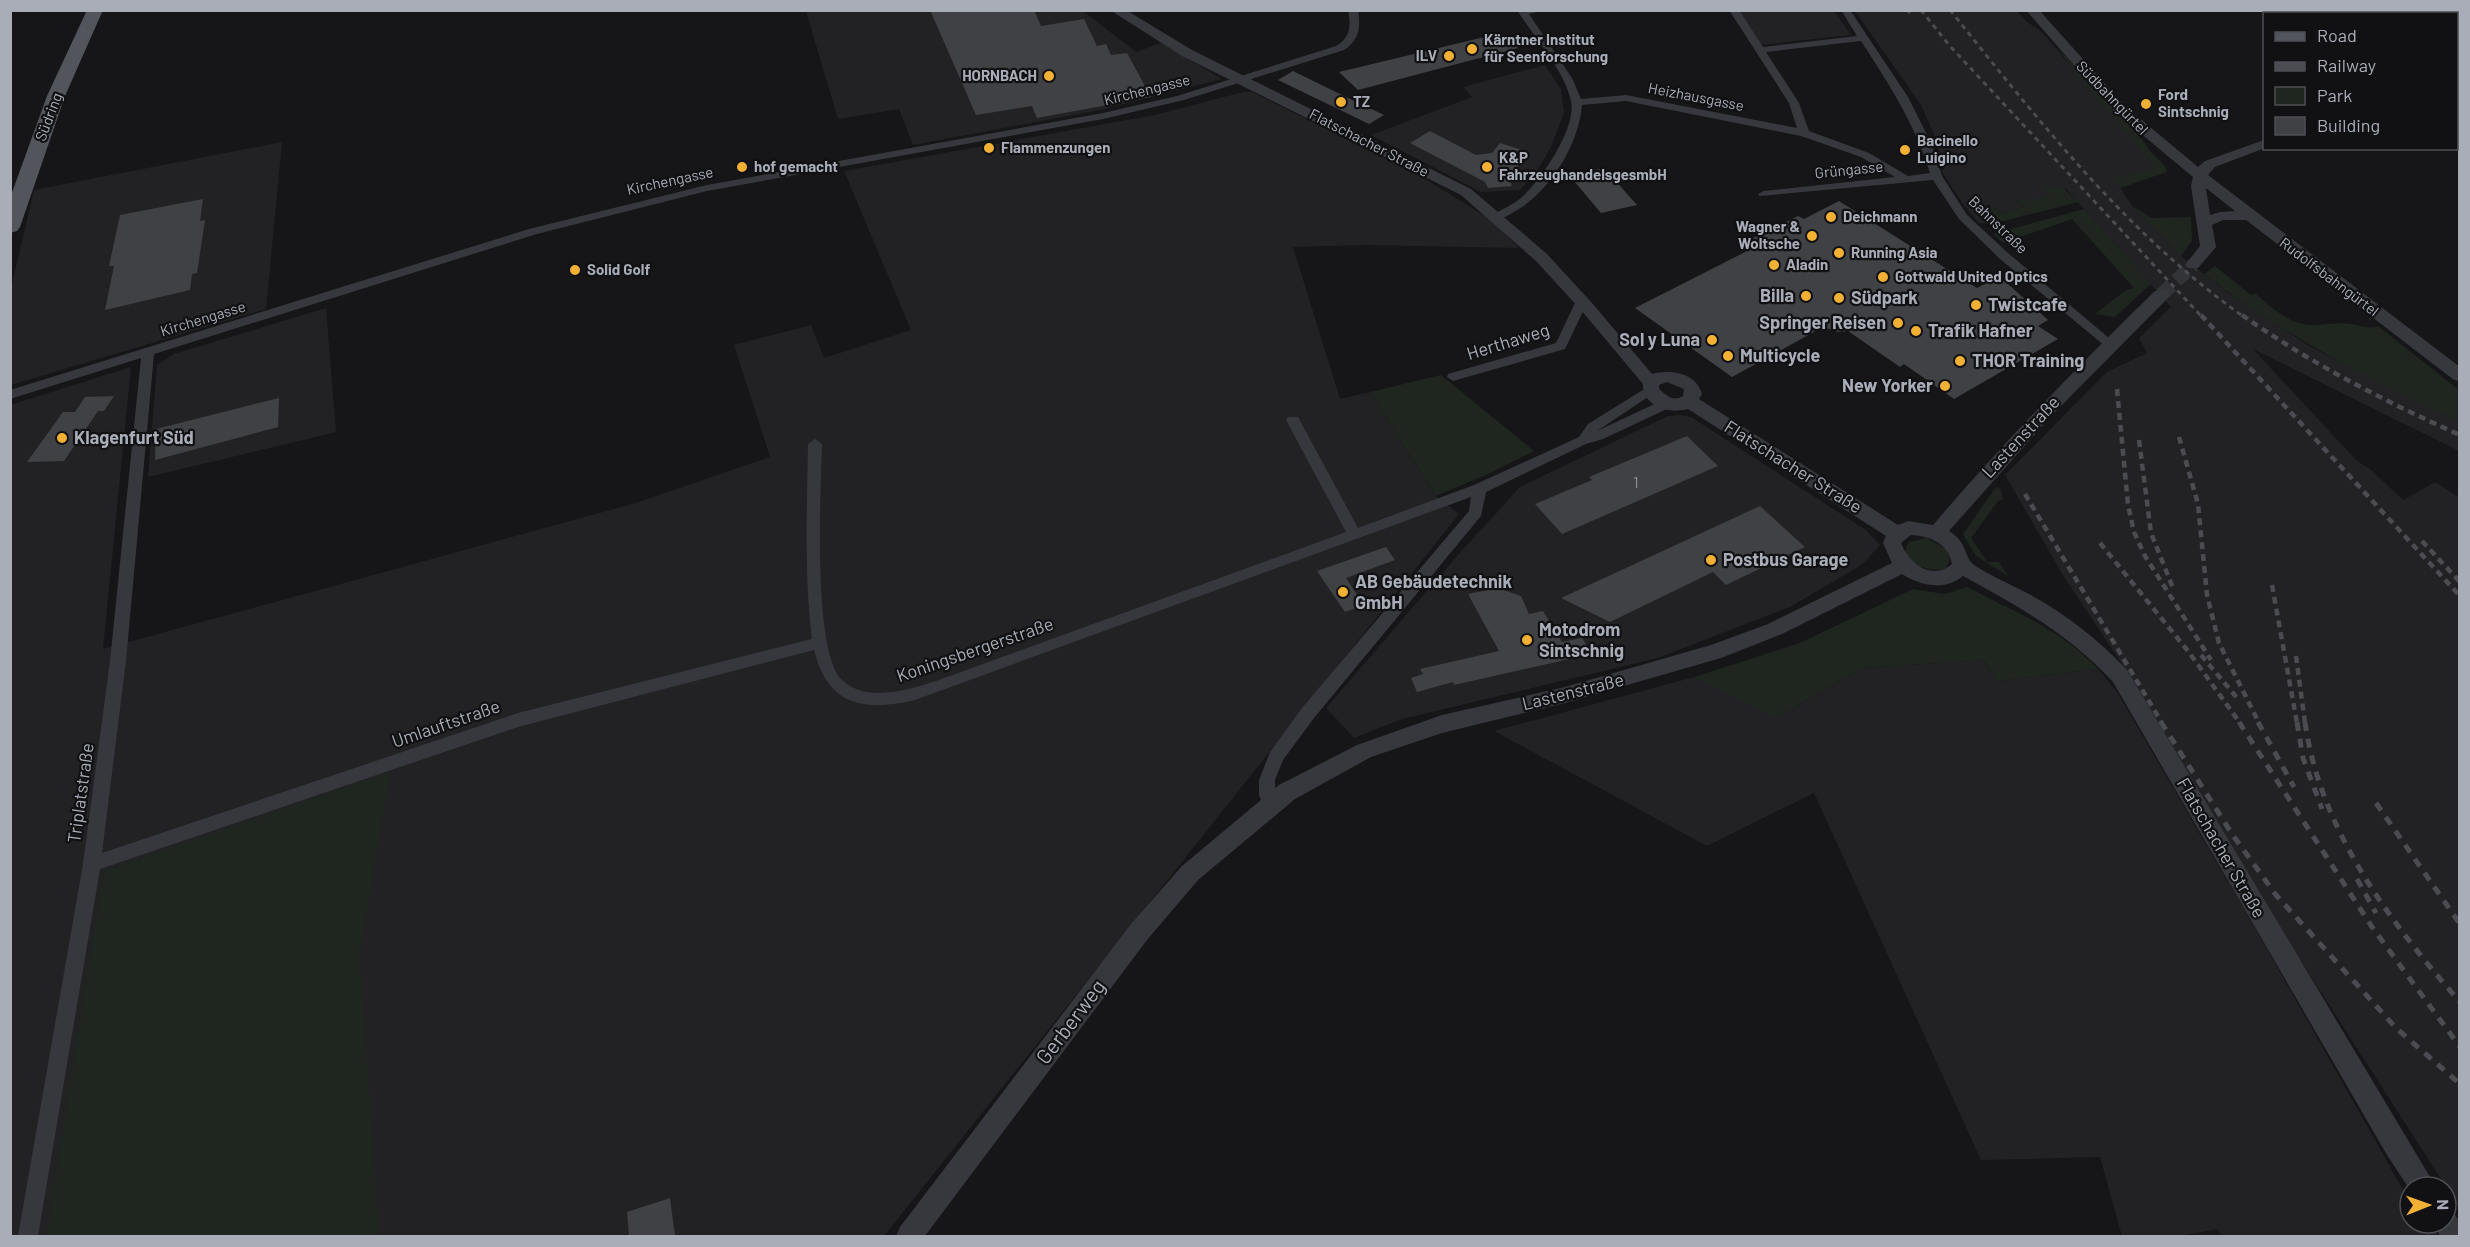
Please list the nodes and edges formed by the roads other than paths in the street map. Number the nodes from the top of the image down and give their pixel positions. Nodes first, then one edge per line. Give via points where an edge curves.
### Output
1 (95, 10) edge
2 (1116, 10) edge
3 (1353, 10) edge
4 (1540, 10) edge
5 (1734, 10) edge
6 (1845, 10) edge
7 (2032, 10) edge
8 (1522, 11) edge
9 (1864, 38) junction
10 (1759, 50) junction
11 (1242, 80) junction
12 (1577, 102) junction
13 (1804, 133) junction
14 (2263, 145) edge
15 (1936, 176) junction
16 (2200, 177) junction
17 (1906, 178) junction
18 (1764, 194) dead end
19 (2249, 215) junction
20 (1498, 216) junction
21 (2205, 223) junction
22 (10, 227) edge
23 (2193, 265) tunnel mouth
24 (2161, 295) tunnel mouth
25 (1582, 301) junction
26 (1594, 313) junction
27 (2109, 343) junction
28 (148, 352) junction
29 (1667, 376) junction
30 (2460, 376) edge
31 (1453, 377) dead end
32 (1651, 387) junction
33 (10, 395) edge
34 (1690, 402) junction
35 (1666, 404) junction
36 (1293, 420) dead end
37 (1581, 441) junction
38 (815, 444) dead end
39 (1479, 489) junction
40 (1937, 532) junction
41 (1897, 534) junction
42 (1355, 535) junction
43 (1902, 566) junction
44 (1962, 566) junction
45 (819, 643) junction
46 (1271, 804) junction
47 (1248, 823) joint
48 (92, 864) junction
49 (2415, 1175) edge
50 (28, 1236) edge
51 (909, 1236) edge

1 - 22 main road, Südring via 56,96
2 - 11 street, Flatschacher Straße
3 - 11 street, Kirchengasse via 1355,32 1348,43
4 - 8 street
5 - 10 street
6 - 9 street, Bahnstraße
7 - 16 street, Südbahngürtel via 2120,109
8 - 12 street via 1567,78
9 - 10 street
9 - 15 street, Bahnstraße via 1914,117
10 - 13 street via 1794,104
11 - 20 street, Flatschacher Straße via 1466,192
11 - 28 street, Kirchengasse via 1103,116 617,208
12 - 13 street, Heizhausgasse via 1626,98
12 - 20 street via 1555,164 1526,200
13 - 17 street, Heizhausgasse via 1865,155
14 - 16 street via 2210,164
15 - 17 street, Grüngasse
15 - 27 street, Bahnstraße via 1971,225
16 - 19 street, Rudolfsbahngürtel
16 - 21 street
17 - 18 street, Grüngasse
19 - 21 street via 2220,216
19 - 30 street, Rudolfsbahngürtel
20 - 25 street, Flatschacher Straße
21 - 23 street via 2208,247
24 - 27 street, Lastenstraße
25 - 26 street, Flatschacher Straße
25 - 31 street, Herthaweg via 1561,346
26 - 29 street, Flatschacher Straße via 1607,320
26 - 32 street, Flatschacher Straße
27 - 40 street, Lastenstraße via 2012,445
28 - 33 street, Kirchengasse
28 - 48 street, Triplatstraße via 118,661
29 - 32 street via 1657,378
29 - 34 street via 1687,382 1694,396
32 - 35 street via 1656,399
32 - 37 street, Koningsbergerstraße via 1593,427
34 - 35 street
34 - 41 street, Flatschacher Straße
35 - 37 street, Koningsbergerstraße
36 - 42 street
37 - 39 street, Koningsbergerstraße
38 - 45 street, Koningsbergerstraße via 813,564
39 - 42 street, Koningsbergerstraße
39 - 46 street via 1476,512 1308,713 1276,757 1267,780
40 - 41 street via 1908,528
40 - 44 street via 1952,541 1961,554
41 - 43 street via 1892,543 1894,556
42 - 45 street, Koningsbergerstraße via 908,696 884,700 858,696 835,684
43 - 44 street via 1917,575 1936,579 1954,575
43 - 46 street, Lastenstraße via 1775,629 1714,652 1565,695 1442,724 1364,751
44 - 49 street, Flatschacher Straße via 2081,636 2120,676
45 - 48 street, Umlauftstraße via 518,720
46 - 47 street, Lastenstraße
47 - 51 street, Gerberweg via 1190,873 1138,932
48 - 50 street, Triplatstraße

